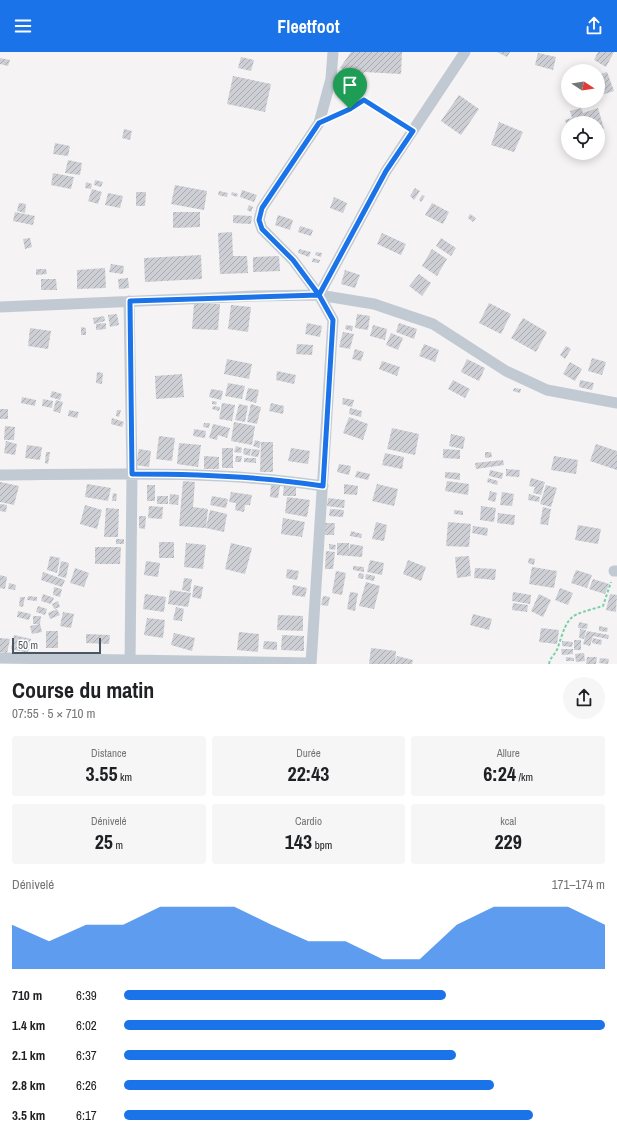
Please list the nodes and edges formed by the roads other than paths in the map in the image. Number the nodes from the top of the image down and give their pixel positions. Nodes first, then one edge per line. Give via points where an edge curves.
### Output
1 (333, 52) edge
2 (465, 52) edge
3 (319, 295) junction
4 (130, 301) junction
5 (0, 307) edge
6 (617, 403) edge
7 (132, 474) junction
8 (0, 475) edge
9 (323, 486) junction
10 (0, 658) edge
11 (130, 662) edge
12 (311, 663) edge

1 - 3 street via 331,80 319,123 262,208 259,220 262,229 293,260
2 - 3 street via 386,171
3 - 4 street
3 - 6 street via 374,304 433,324 506,371 547,390
3 - 9 street via 333,320
4 - 5 street
4 - 7 street
7 - 8 street
7 - 9 street via 275,479
7 - 11 street
9 - 12 street
10 - 11 street
11 - 12 street

